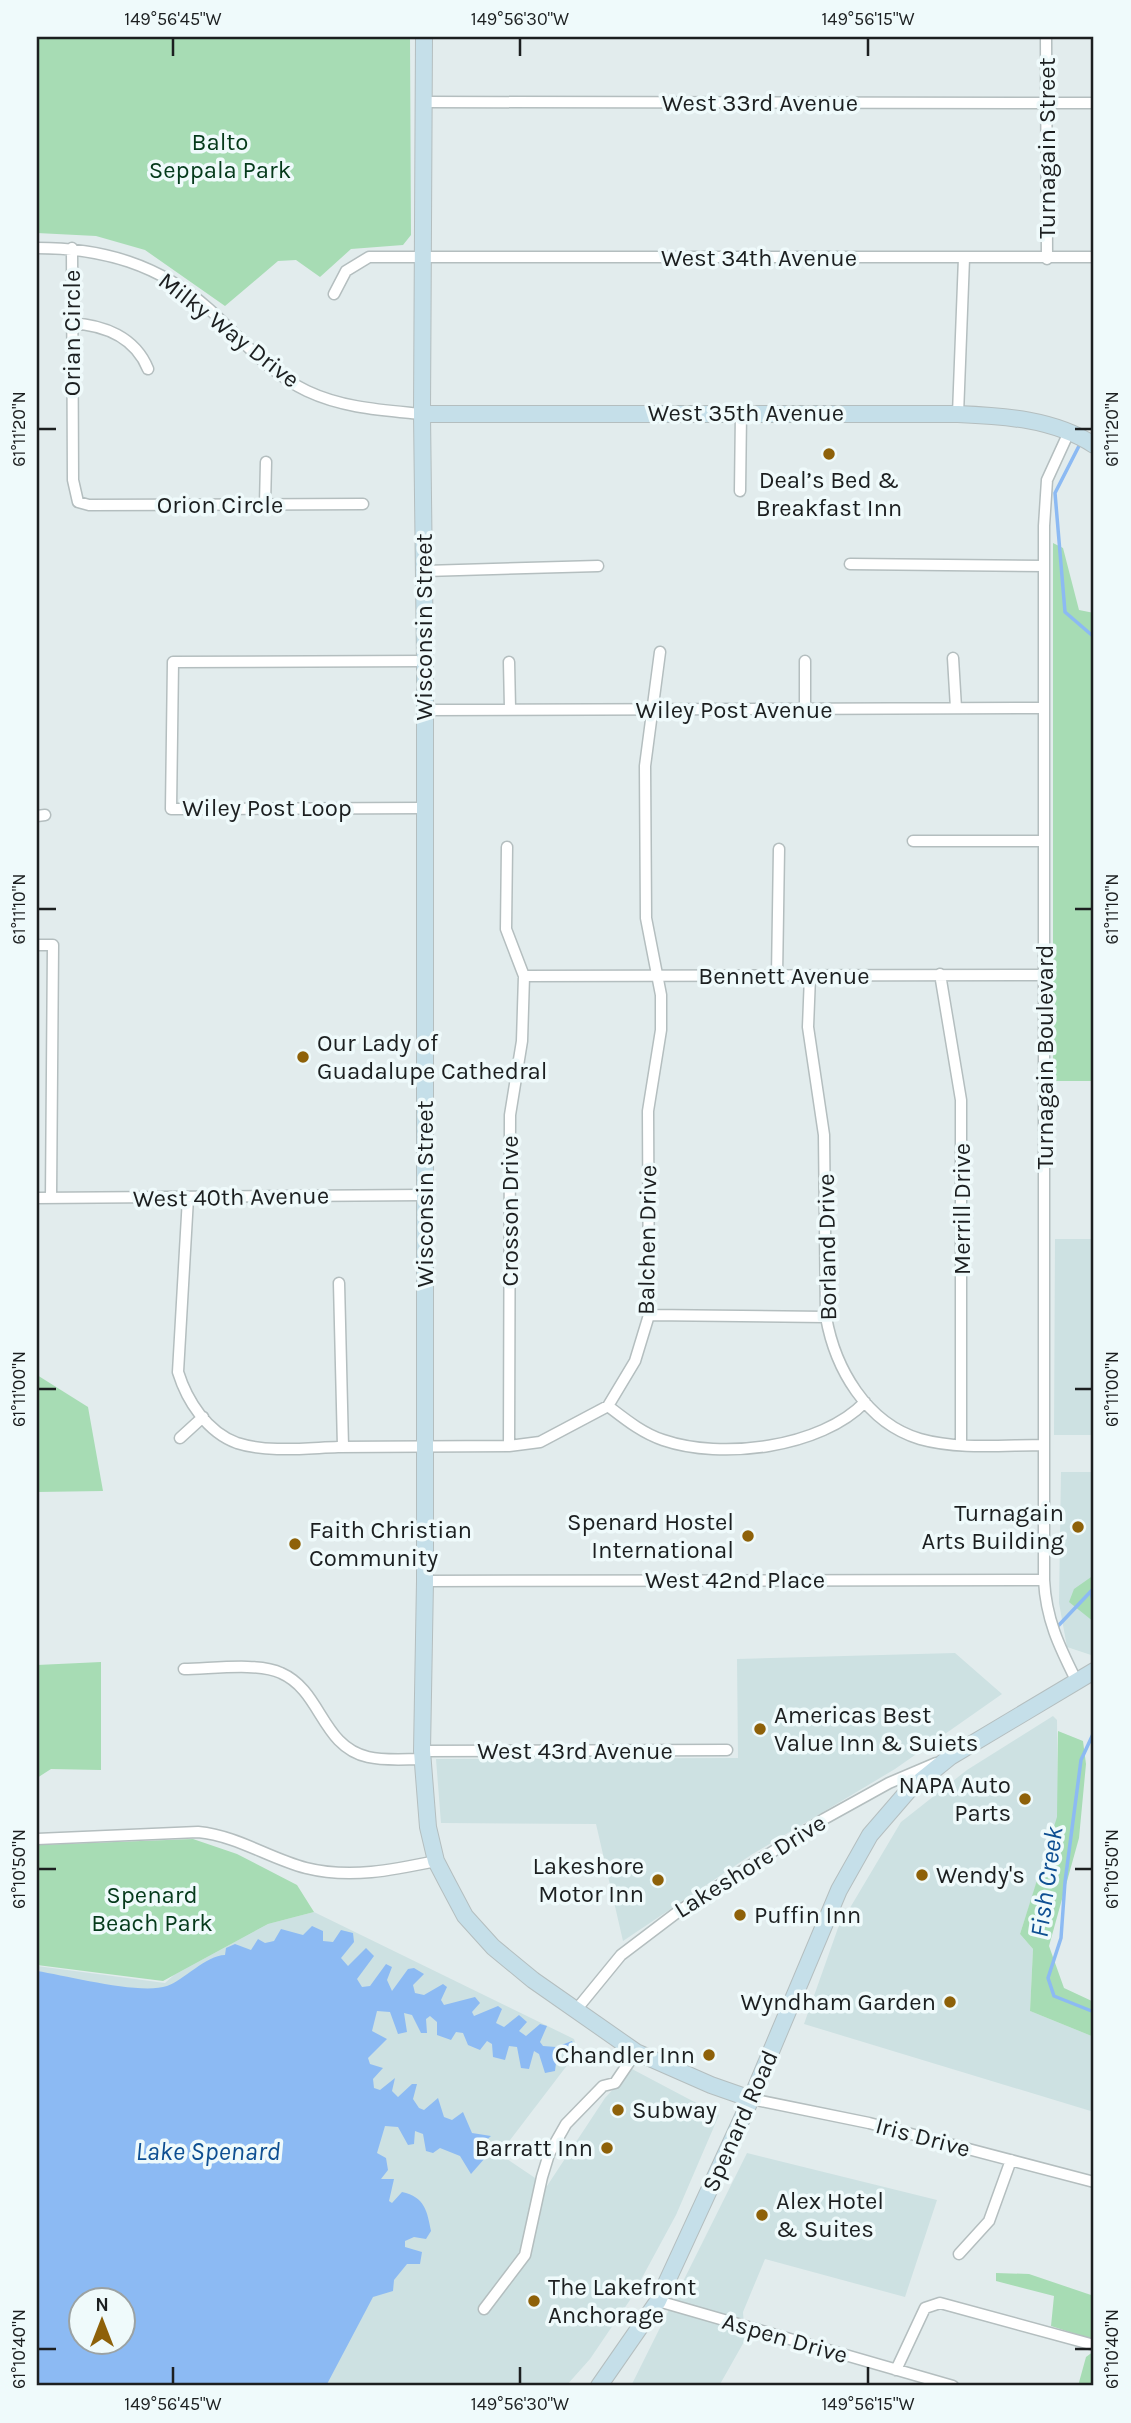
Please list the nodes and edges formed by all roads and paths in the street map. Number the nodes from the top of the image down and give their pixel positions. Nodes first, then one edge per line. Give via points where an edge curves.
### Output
1 (424, 37) edge
2 (1046, 37) edge
3 (425, 102) junction
4 (1046, 103) junction
5 (1094, 103) edge
6 (37, 248) edge
7 (72, 248) junction
8 (424, 257) junction
9 (1094, 257) edge
10 (964, 258) junction
11 (1047, 259) junction
12 (334, 293) dead end
13 (71, 323) junction
14 (148, 369) dead end
15 (741, 413) junction
16 (422, 414) junction
17 (958, 414) junction
18 (1069, 432) junction
19 (1094, 445) edge
20 (265, 462) dead end
21 (740, 491) dead end
22 (78, 502) joint
23 (363, 504) dead end
24 (265, 505) junction
25 (850, 564) dead end
26 (598, 566) dead end
27 (1044, 566) junction
28 (425, 571) junction
29 (660, 652) dead end
30 (953, 658) dead end
31 (805, 661) dead end
32 (425, 662) junction
33 (509, 662) dead end
34 (510, 708) junction
35 (956, 708) junction
36 (1044, 708) junction
37 (805, 709) junction
38 (425, 710) junction
39 (650, 711) junction
40 (424, 808) junction
41 (914, 841) dead end
42 (1043, 841) junction
43 (507, 847) dead end
44 (779, 849) dead end
45 (37, 945) edge
46 (940, 974) junction
47 (1045, 975) junction
48 (524, 976) junction
49 (657, 976) junction
50 (777, 976) junction
51 (810, 976) junction
52 (425, 1195) junction
53 (37, 1198) edge
54 (51, 1198) junction
55 (188, 1198) junction
56 (339, 1283) dead end
57 (649, 1315) junction
58 (826, 1317) junction
59 (865, 1402) junction
60 (608, 1406) junction
61 (203, 1417) junction
62 (180, 1437) dead end
63 (961, 1445) junction
64 (425, 1446) junction
65 (509, 1446) junction
66 (1044, 1446) junction
67 (344, 1447) junction
68 (1044, 1580) junction
69 (425, 1581) junction
70 (184, 1669) dead end
71 (1094, 1671) edge
72 (1076, 1680) junction
73 (727, 1750) dead end
74 (422, 1755) junction
75 (950, 1757) junction
76 (889, 1783) junction
77 (902, 1798) junction
78 (37, 1839) edge
79 (436, 1861) junction
80 (576, 2010) junction
81 (636, 2052) junction
82 (751, 2099) junction
83 (1011, 2160) junction
84 (1094, 2182) edge
85 (959, 2255) dead end
86 (658, 2301) junction
87 (484, 2309) dead end
88 (1094, 2345) edge
89 (895, 2370) junction
90 (599, 2386) edge
91 (953, 2386) edge

1 - 3 street, Wisconsin Street
2 - 4 street, Turnagain Street
3 - 4 street, West 33rd Avenue
3 - 8 street, Wisconsin Street
4 - 5 street, West 33rd Avenue
4 - 11 street, Turnagain Street
6 - 7 street, Milky Way Drive
7 - 13 street, Orian Circle
7 - 16 street, Milky Way Drive via 162,274 208,308 263,363 306,391 364,408
8 - 10 street, West 34th Avenue
8 - 12 street, West 34th Avenue via 369,257 346,271
8 - 16 street, Wisconsin Street
9 - 11 street, West 34th Avenue
10 - 11 street, West 34th Avenue
10 - 17 street
13 - 14 street via 125,339 138,349
13 - 22 street, Orian Circle via 73,480
15 - 16 street, West 35th Avenue
15 - 17 street, West 35th Avenue
15 - 21 street
16 - 28 street, Wisconsin Street
17 - 18 street, West 35th Avenue via 1007,416
18 - 19 street, West 35th Avenue
18 - 27 street, Turnagain Boulevard via 1047,480
20 - 24 street
22 - 24 street, Orion Circle
23 - 24 street, Orion Circle
25 - 27 street
26 - 28 street
27 - 36 street, Turnagain Boulevard
28 - 32 street, Wisconsin Street
29 - 39 street, Balchen Drive via 658,687
30 - 35 street
31 - 37 street
32 - 38 street, Wisconsin Street
32 - 40 street, Wiley Post Loop via 173,662 171,809
33 - 34 street
34 - 38 street, Wiley Post Avenue
34 - 39 street, Wiley Post Avenue
35 - 36 street, Wiley Post Avenue
35 - 37 street, Wiley Post Avenue
36 - 42 street, Turnagain Boulevard
37 - 39 street, Wiley Post Avenue
38 - 40 street, Wisconsin Street
39 - 49 street, Balchen Drive via 645,765 646,918
40 - 52 street, Wisconsin Street
41 - 42 street
42 - 47 street, Turnagain Boulevard
43 - 48 street via 506,929
44 - 50 street
45 - 54 street via 53,945
46 - 47 street, Bennett Avenue
46 - 51 street, Bennett Avenue
46 - 63 street, Merrill Drive via 961,1100
47 - 66 street, Turnagain Boulevard
48 - 49 street, Bennett Avenue
48 - 65 street, Crosson Drive via 522,1041 510,1115
49 - 50 street, Bennett Avenue
49 - 57 street, Balchen Drive via 661,1030 648,1111
50 - 51 street, Bennett Avenue
51 - 58 street, Borland Drive via 808,1027 824,1135
52 - 55 street, West 40th Avenue
52 - 64 street, Wisconsin Street
53 - 54 street, West 40th Avenue
54 - 55 street, West 40th Avenue
55 - 61 street via 178,1372 184,1392
56 - 67 street
57 - 58 street
57 - 60 street, Balchen Drive via 635,1361
58 - 59 street, Borland Drive via 831,1346 846,1378
59 - 60 street via 849,1419 821,1434 745,1448 663,1440 630,1424
59 - 63 street, Borland Drive via 919,1439
60 - 65 street via 540,1442
61 - 62 street
61 - 67 street via 237,1443
63 - 66 street, Borland Drive
64 - 65 street
64 - 67 street
64 - 69 street, Wisconsin Street
66 - 68 street, Turnagain Boulevard
68 - 69 street, West 42nd Place
68 - 72 street, Turnagain Boulevard via 1045,1608 1053,1634
69 - 74 street, Wisconsin Street
70 - 74 street, West 43rd Avenue via 279,1672 311,1696 324,1725 352,1751 370,1757
71 - 72 street, Spenard Road
72 - 75 street, Spenard Road
73 - 74 street, West 43rd Avenue
74 - 79 street, Wisconsin Street
75 - 76 street, Lakeshore Drive
75 - 77 street, Spenard Road
76 - 77 street via 901,1783
76 - 80 street, Lakeshore Drive via 824,1819 646,1934 621,1955
77 - 82 street, Spenard Road via 870,1835 845,1878
78 - 79 street via 198,1832 223,1835 304,1868 357,1874
79 - 80 street, Wisconsin Street via 465,1916 493,1947
80 - 81 street, Wisconsin Street
81 - 82 street, Wisconsin Street
81 - 87 street via 615,2083 603,2086 566,2124 549,2154 525,2255
82 - 83 street, Iris Drive via 869,2123
82 - 86 street, Spenard Road
83 - 84 street, Iris Drive
83 - 85 street via 989,2221
86 - 89 street, Aspen Drive
86 - 90 street, Spenard Road
88 - 89 street via 931,2303
89 - 91 street, Aspen Drive

